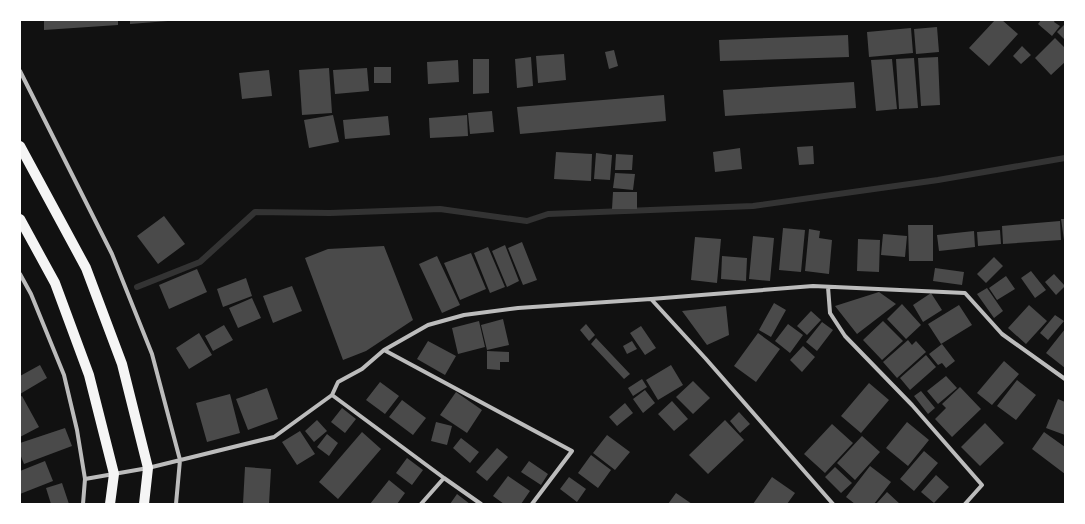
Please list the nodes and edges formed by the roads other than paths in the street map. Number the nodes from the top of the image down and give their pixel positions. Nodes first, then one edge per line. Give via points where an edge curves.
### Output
1 (20, 71) edge
2 (20, 146) edge
3 (20, 219) edge
4 (20, 274) edge
5 (828, 287) junction
6 (651, 300) junction
7 (384, 350) junction
8 (1065, 379) edge
9 (332, 394) junction
10 (180, 460) junction
11 (148, 468) junction
12 (114, 474) junction
13 (444, 478) junction
14 (85, 479) junction
15 (83, 504) edge
16 (110, 504) edge
17 (144, 504) edge
18 (176, 504) edge
19 (421, 504) edge
20 (481, 504) edge
21 (532, 504) edge
22 (833, 504) edge
23 (965, 504) edge

1 - 10 street via 112,254 152,354
2 - 11 main road via 86,268 122,364
3 - 12 main road via 55,283 84,361
4 - 14 street via 31,294 64,375
5 - 6 street via 813,286
5 - 8 street via 965,293 1002,334
5 - 23 street via 830,313 846,336 912,405 982,485
6 - 7 street via 518,308 464,315 428,325
6 - 22 street
7 - 9 street via 362,369 338,382
7 - 21 street via 572,451
9 - 10 street via 274,437
9 - 13 street
10 - 11 street
10 - 18 street
11 - 12 street
11 - 17 main road
12 - 14 street
12 - 16 main road
13 - 19 street
13 - 20 street
14 - 15 street

